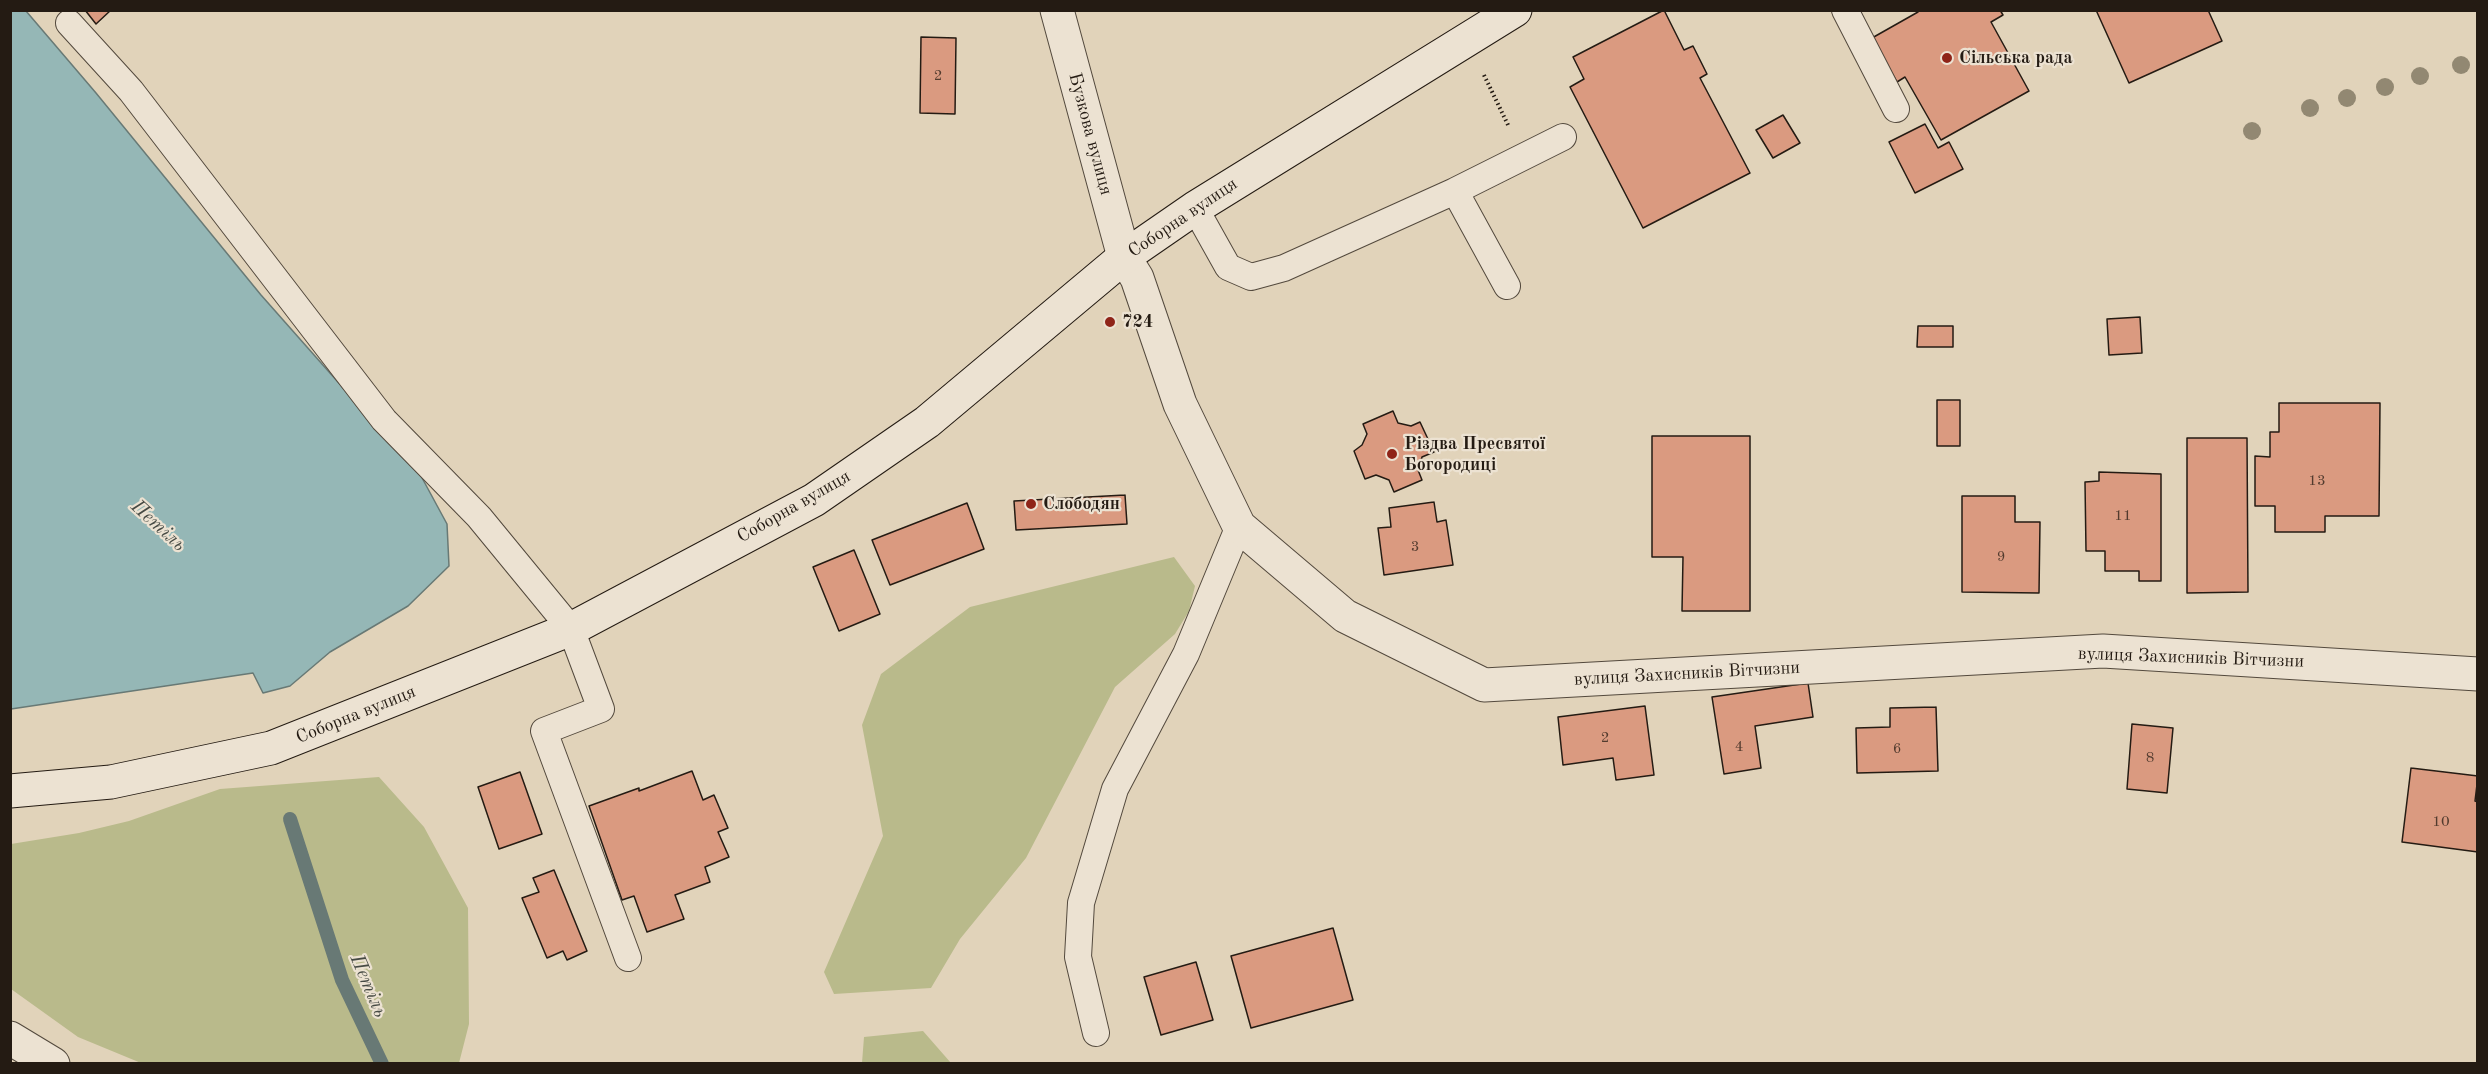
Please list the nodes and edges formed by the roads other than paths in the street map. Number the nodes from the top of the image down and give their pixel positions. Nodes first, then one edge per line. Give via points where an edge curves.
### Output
1 (1057, 10) edge
2 (1515, 10) edge
3 (1845, 10) edge
4 (69, 23) dead end
5 (1896, 109) dead end
6 (1563, 137) dead end
7 (1455, 191) junction
8 (1195, 207) junction
9 (1124, 257) junction
10 (1507, 286) dead end
11 (1239, 526) junction
12 (571, 629) junction
13 (2478, 674) edge
14 (10, 791) edge
15 (628, 958) dead end
16 (1096, 1033) dead end
17 (10, 1038) edge
18 (53, 1064) edge

1 - 9 street, Бузкова вулиця
2 - 8 street, Соборна вулиця
3 - 5 lane
4 - 12 lane via 131,91 384,420 479,517
6 - 7 lane
7 - 8 lane via 1284,268 1251,277 1228,267
7 - 10 lane
8 - 9 street, Соборна вулиця
9 - 11 street, вулиця Захисників Вітчизни via 1137,278 1180,405
9 - 12 street, Соборна вулиця via 927,422 814,500
11 - 13 street, вулиця Захисників Вітчизни via 1345,616 1484,685 2103,651
11 - 16 lane via 1186,654 1115,789 1081,903 1078,957
12 - 14 street, Соборна вулиця via 271,748 111,782
12 - 15 lane via 601,710 544,731
17 - 18 street

